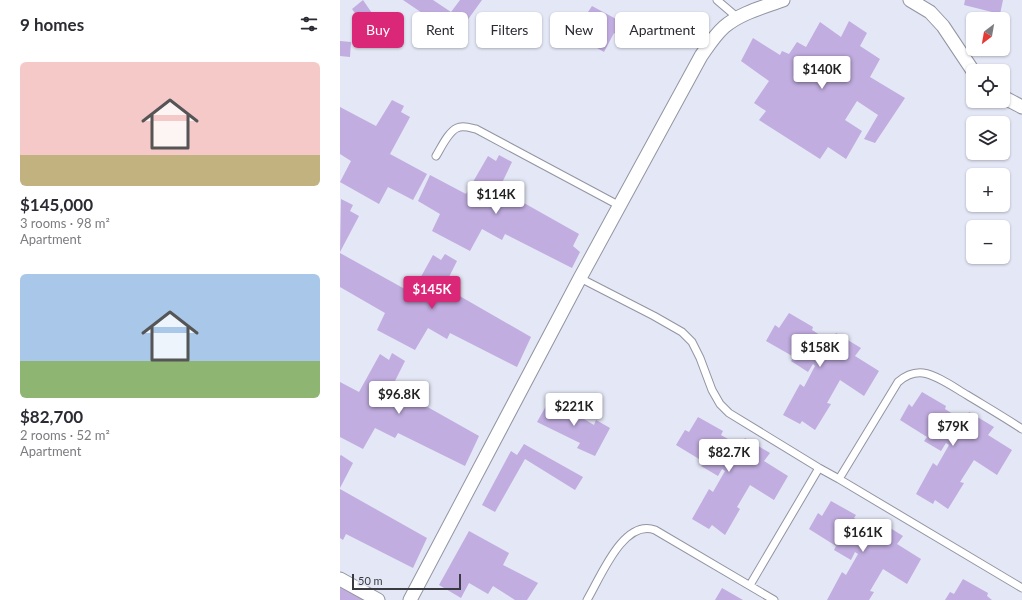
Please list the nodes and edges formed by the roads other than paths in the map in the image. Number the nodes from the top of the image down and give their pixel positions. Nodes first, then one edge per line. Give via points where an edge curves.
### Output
1 (717, 0) edge
2 (783, 0) edge
3 (910, 0) edge
4 (738, 18) junction
5 (968, 64) edge
6 (1010, 101) edge
7 (1022, 107) edge
8 (436, 156) dead end
9 (620, 206) junction
10 (580, 278) junction
11 (1022, 429) edge
12 (819, 468) junction
13 (839, 479) junction
14 (340, 579) edge
15 (750, 585) junction
16 (1022, 588) edge
17 (378, 600) edge
18 (410, 600) edge
19 (587, 600) edge
20 (774, 600) edge

1 - 4 lane
2 - 4 street
3 - 5 street via 930,12 943,26
4 - 9 street via 719,32 700,56
6 - 7 street
8 - 9 lane via 450,134 458,128 476,129
9 - 10 street
10 - 12 lane via 682,332 692,342 712,390 729,413
10 - 18 street
11 - 13 lane via 931,375 924,373 904,377 898,382
12 - 13 lane
12 - 15 lane
13 - 16 lane
14 - 17 street
15 - 19 lane via 655,530 643,528 629,535 618,547
15 - 20 lane

